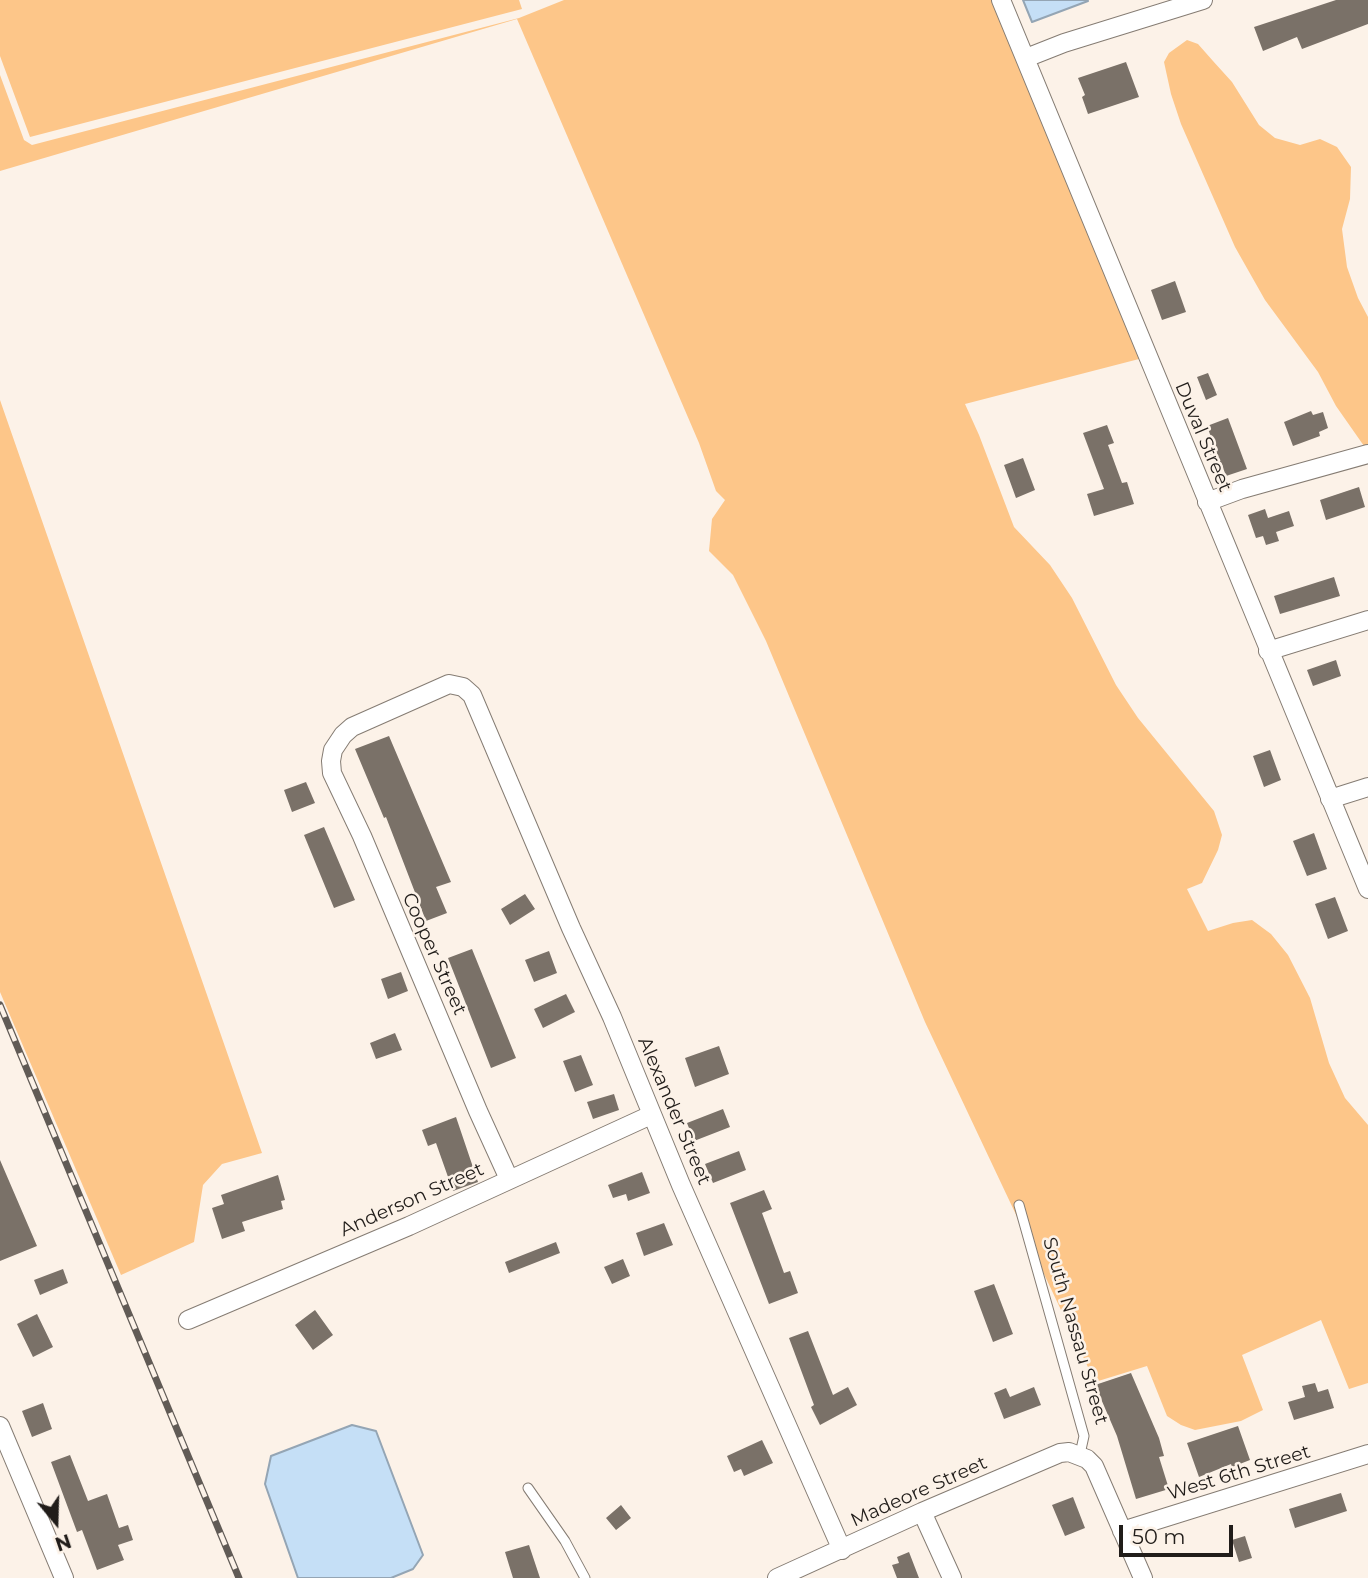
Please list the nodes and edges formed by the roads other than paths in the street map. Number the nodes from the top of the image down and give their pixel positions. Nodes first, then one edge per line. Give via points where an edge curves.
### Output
1 (1001, 0) edge
2 (1202, 0) edge
3 (1026, 58) junction
4 (1368, 454) edge
5 (1207, 502) junction
6 (1368, 620) edge
7 (1268, 651) junction
8 (467, 690) joint
9 (1368, 787) edge
10 (1330, 799) junction
11 (1368, 889) edge
12 (651, 1115) junction
13 (509, 1179) junction
14 (1019, 1205) dead end
15 (188, 1320) dead end
16 (0, 1426) edge
17 (1080, 1454) junction
18 (1368, 1454) edge
19 (528, 1488) dead end
20 (922, 1512) junction
21 (1122, 1531) junction
22 (842, 1550) junction
23 (64, 1578) edge
24 (585, 1578) edge
25 (777, 1578) edge
26 (952, 1578) edge
27 (1143, 1578) edge

1 - 3 street, Duval Street
2 - 3 street
3 - 5 street, Duval Street
4 - 5 street
5 - 7 street, Duval Street
6 - 7 street
7 - 10 street, Duval Street
8 - 12 street, Alexander Street
8 - 13 street, Cooper Street via 442,686 352,727 336,744 332,773
9 - 10 street
10 - 11 street, Duval Street
12 - 13 street, Anderson Street
12 - 22 street, Alexander Street
13 - 15 street, Anderson Street
14 - 17 lane, South Nassau Street via 1084,1436
16 - 23 street
17 - 20 street, Madeore Street via 1060,1453
17 - 21 street via 1094,1466
18 - 21 street, West 6th Street
19 - 24 lane
20 - 22 street, Madeore Street
20 - 26 street
21 - 27 street
22 - 25 street, Madeore Street

